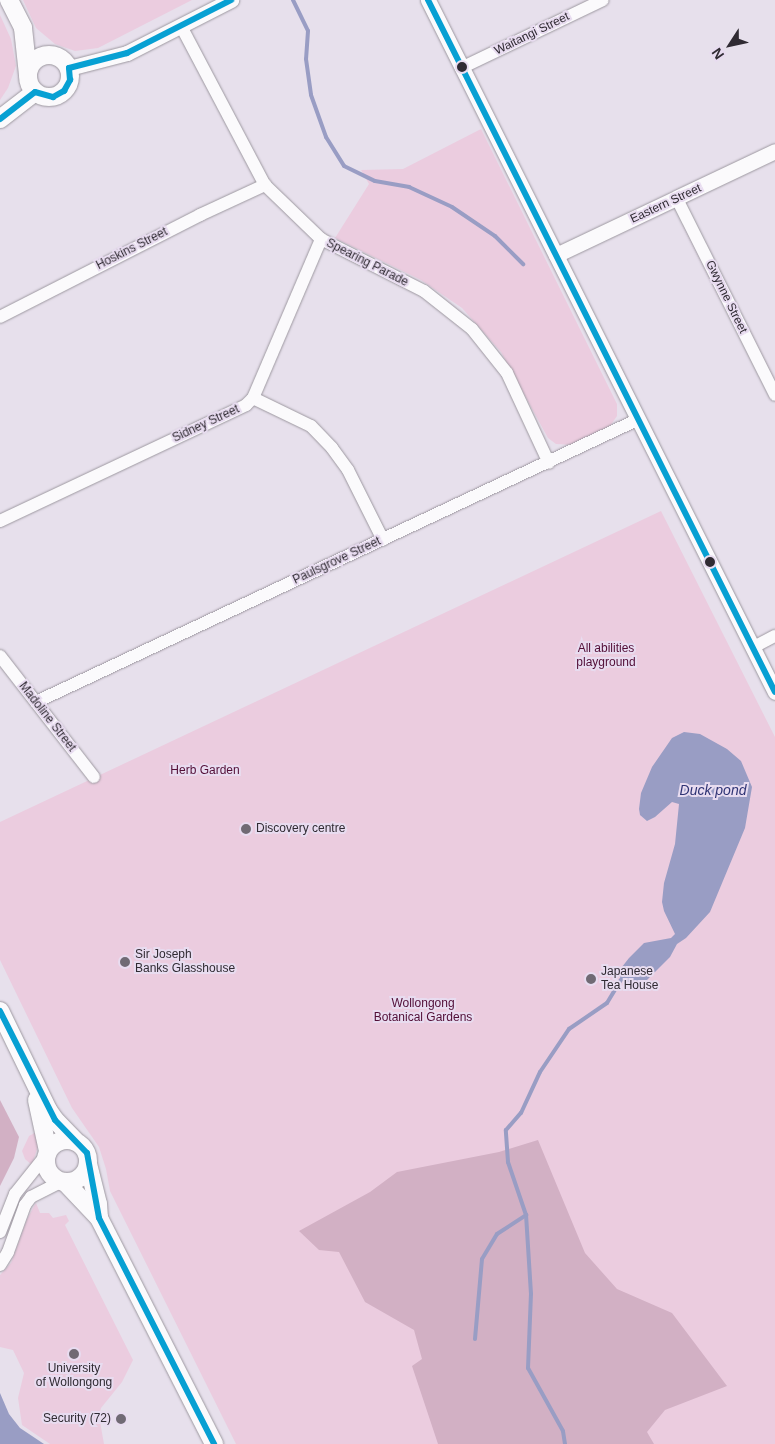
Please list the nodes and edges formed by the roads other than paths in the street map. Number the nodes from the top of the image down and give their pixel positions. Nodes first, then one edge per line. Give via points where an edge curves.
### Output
1 (231, 0) edge
2 (428, 0) edge
3 (603, 0) edge
4 (14, 9) edge
5 (181, 26) junction
6 (54, 56) junction
7 (68, 68) junction
8 (461, 68) junction
9 (28, 75) junction
10 (35, 92) junction
11 (0, 119) edge
12 (775, 151) edge
13 (265, 185) junction
14 (677, 198) junction
15 (321, 239) junction
16 (556, 255) junction
17 (0, 317) edge
18 (775, 395) edge
19 (253, 398) junction
20 (639, 419) junction
21 (549, 463) junction
22 (0, 521) edge
23 (383, 540) junction
24 (775, 636) edge
25 (752, 648) junction
26 (0, 656) edge
27 (775, 692) edge
28 (36, 702) junction
29 (94, 777) dead end
30 (0, 1011) edge
31 (31, 1073) junction
32 (75, 1141) junction
33 (47, 1153) junction
34 (88, 1164) junction
35 (63, 1182) junction
36 (99, 1218) junction
37 (0, 1232) edge
38 (0, 1265) edge
39 (214, 1444) edge

1 - 5 street
2 - 8 street
3 - 8 street, Waitangi Street
4 - 6 main road via 36,41
4 - 9 main road via 25,38
5 - 7 street via 127,53
5 - 13 street, Spearing Parade
6 - 7 main road
6 - 9 main road via 36,59
7 - 10 main road via 70,80 59,95 47,97
8 - 16 street
9 - 10 main road
10 - 11 main road
12 - 14 street, Eastern Street
13 - 15 street, Spearing Parade
13 - 17 street, Hoskins Street
14 - 16 street, Eastern Street
14 - 18 street, Gwynne Street
15 - 19 street, Sidney Street
15 - 21 street, Spearing Parade via 424,291 472,329 507,374
16 - 20 street
19 - 22 street, Sidney Street via 246,406
19 - 23 street via 311,426 332,448 348,470
20 - 21 street, Paulsgrove Street
20 - 25 street
21 - 23 street, Paulsgrove Street
23 - 28 street, Paulsgrove Street
24 - 25 street
25 - 27 street
26 - 28 street, Madoline Street
28 - 29 street, Madoline Street
30 - 31 main road
31 - 32 main road via 55,1120
31 - 33 main road
32 - 33 main road via 60,1141
32 - 34 main road via 87,1153
33 - 35 main road via 49,1171
33 - 37 street via 16,1194
34 - 35 main road via 80,1178
34 - 36 main road
35 - 36 main road
35 - 38 street via 31,1198 25,1205
36 - 39 main road

